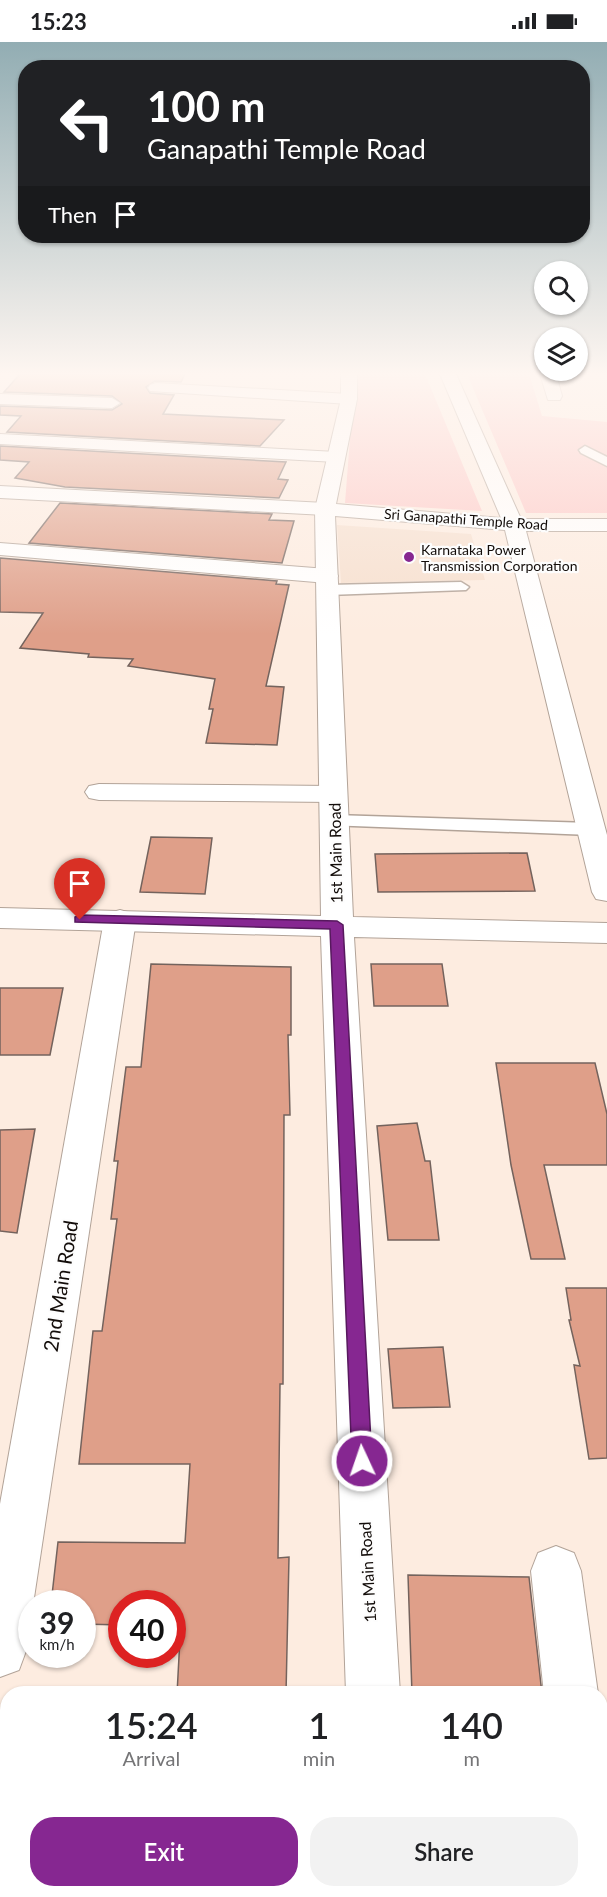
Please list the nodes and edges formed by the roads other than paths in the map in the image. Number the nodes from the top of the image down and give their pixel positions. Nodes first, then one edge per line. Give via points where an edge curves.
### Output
1 (335, 461) edge
2 (486, 461) edge
3 (0, 492) edge
4 (325, 509) junction
5 (514, 525) junction
6 (607, 525) edge
7 (0, 549) edge
8 (327, 583) junction
9 (461, 587) dead end
10 (99, 792) dead end
11 (334, 808) junction
12 (591, 829) junction
13 (607, 892) edge
14 (0, 918) edge
15 (120, 920) junction
16 (337, 925) junction
17 (607, 933) edge
18 (556, 1571) dead end
19 (0, 1651) edge
20 (373, 1686) edge
21 (571, 1686) edge

1 - 4 street, 1st Main Road
2 - 5 street
3 - 4 street, Sri Ganapathi Temple Road
4 - 5 street, Sri Ganapathi Temple Road
4 - 8 street, 1st Main Road
5 - 6 street, Sri Ganapathi Temple Road
5 - 12 street
7 - 8 street
8 - 9 lane
8 - 11 street, 1st Main Road
10 - 11 street
11 - 12 lane
11 - 16 street, 1st Main Road
12 - 13 street
14 - 15 street
15 - 16 street
15 - 19 street, 2nd Main Road
16 - 17 street
16 - 20 street, 1st Main Road
18 - 21 street

